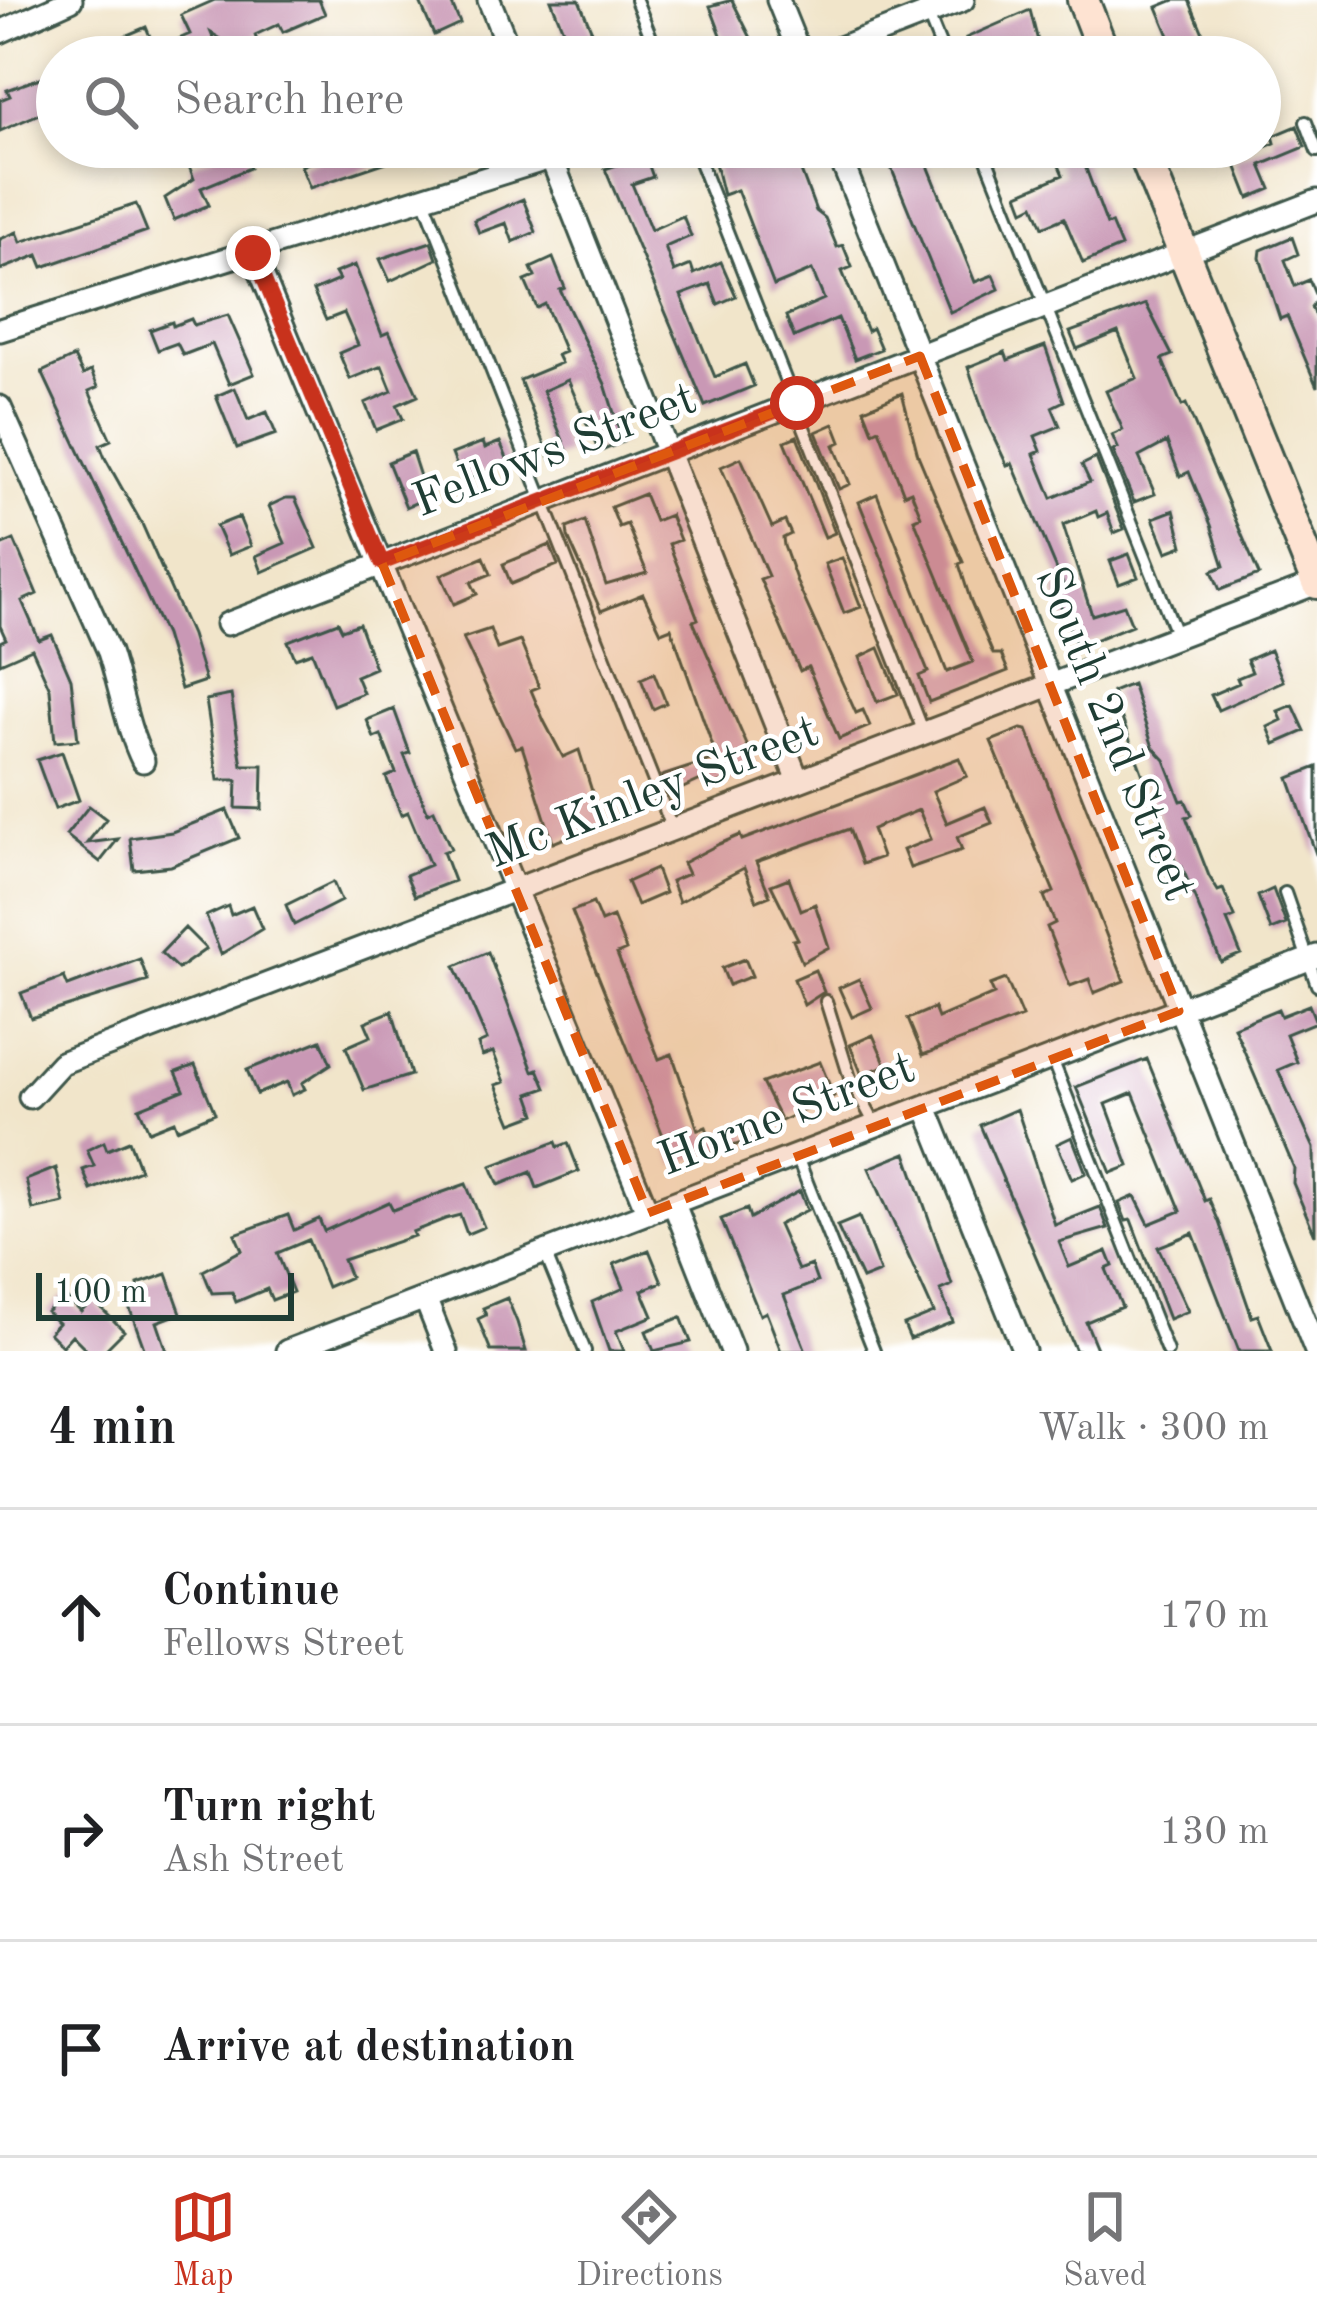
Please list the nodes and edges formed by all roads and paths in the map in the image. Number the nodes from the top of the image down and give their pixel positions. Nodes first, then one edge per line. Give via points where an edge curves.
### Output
1 (71, 0) edge
2 (489, 0) edge
3 (636, 0) edge
4 (778, 0) edge
5 (963, 0) edge
6 (1083, 0) edge
7 (925, 7) edge
8 (0, 32) edge
9 (504, 36) edge
10 (650, 36) edge
11 (793, 36) edge
12 (862, 36) edge
13 (937, 36) edge
14 (1098, 36) edge
15 (1306, 122) dead end
16 (1317, 151) edge
17 (510, 168) edge
18 (555, 168) edge
19 (702, 168) edge
20 (844, 168) edge
21 (991, 168) edge
22 (1149, 168) edge
23 (424, 199) junction
24 (1317, 201) edge
25 (1183, 252) junction
26 (253, 253) junction
27 (1047, 306) junction
28 (0, 330) edge
29 (920, 356) junction
30 (797, 403) junction
31 (0, 406) edge
32 (669, 453) junction
33 (541, 502) junction
34 (382, 563) junction
35 (1317, 583) edge
36 (227, 624) dead end
37 (1177, 636) junction
38 (1049, 685) junction
39 (923, 733) junction
40 (143, 761) dead end
41 (798, 781) junction
42 (673, 830) junction
43 (518, 891) junction
44 (1286, 893) dead end
45 (1312, 958) edge
46 (1317, 985) edge
47 (826, 1001) dead end
48 (1178, 1011) junction
49 (1052, 1059) junction
50 (30, 1097) dead end
51 (926, 1107) junction
52 (876, 1126) junction
53 (797, 1156) junction
54 (674, 1204) junction
55 (648, 1213) junction
56 (545, 1252) junction
57 (425, 1298) junction
58 (287, 1351) edge
59 (446, 1351) edge
60 (584, 1351) edge
61 (732, 1351) edge
62 (874, 1351) edge
63 (1024, 1351) edge
64 (1167, 1351) edge
65 (1316, 1351) edge

1 - 8 street
2 - 9 street
3 - 10 lane
4 - 11 street
5 - 7 street
6 - 14 street
7 - 12 street
7 - 13 lane
15 - 16 lane
17 - 23 street
18 - 32 street
19 - 30 lane
20 - 29 street, South 2nd Street
21 - 27 lane
22 - 25 street
23 - 26 street
23 - 33 lane
24 - 25 street, Fellows Street
25 - 27 street, Fellows Street
25 - 35 street
26 - 28 street
26 - 34 street
27 - 29 street, Fellows Street
27 - 37 lane
29 - 30 street, Fellows Street
29 - 38 street, South 2nd Street
30 - 32 street, Fellows Street
30 - 39 lane
31 - 40 street via 109,652
32 - 33 street, Fellows Street
32 - 41 street
33 - 34 street, Fellows Street
33 - 42 lane
34 - 36 street, Fellows Street
34 - 43 street
35 - 37 street, Mc Kinley Street
37 - 38 street, Mc Kinley Street
38 - 39 street, Mc Kinley Street
38 - 48 street, South 2nd Street
39 - 41 street, Mc Kinley Street
41 - 42 street, Mc Kinley Street
42 - 43 street, Mc Kinley Street
43 - 50 street, Mc Kinley Street via 61,1063
43 - 55 street
44 - 45 lane
45 - 46 lane
45 - 48 street, Horne Street
47 - 52 lane via 850,1078
48 - 49 street, Horne Street
48 - 65 street, South 2nd Street
49 - 51 street, Horne Street
49 - 64 lane
51 - 52 street, Horne Street
51 - 63 street
52 - 53 street, Horne Street
53 - 54 street, Horne Street
53 - 62 lane
54 - 55 street, Horne Street
54 - 61 street
55 - 56 street, Horne Street
56 - 57 street, Horne Street
56 - 60 lane
57 - 58 street, Horne Street
57 - 59 street

